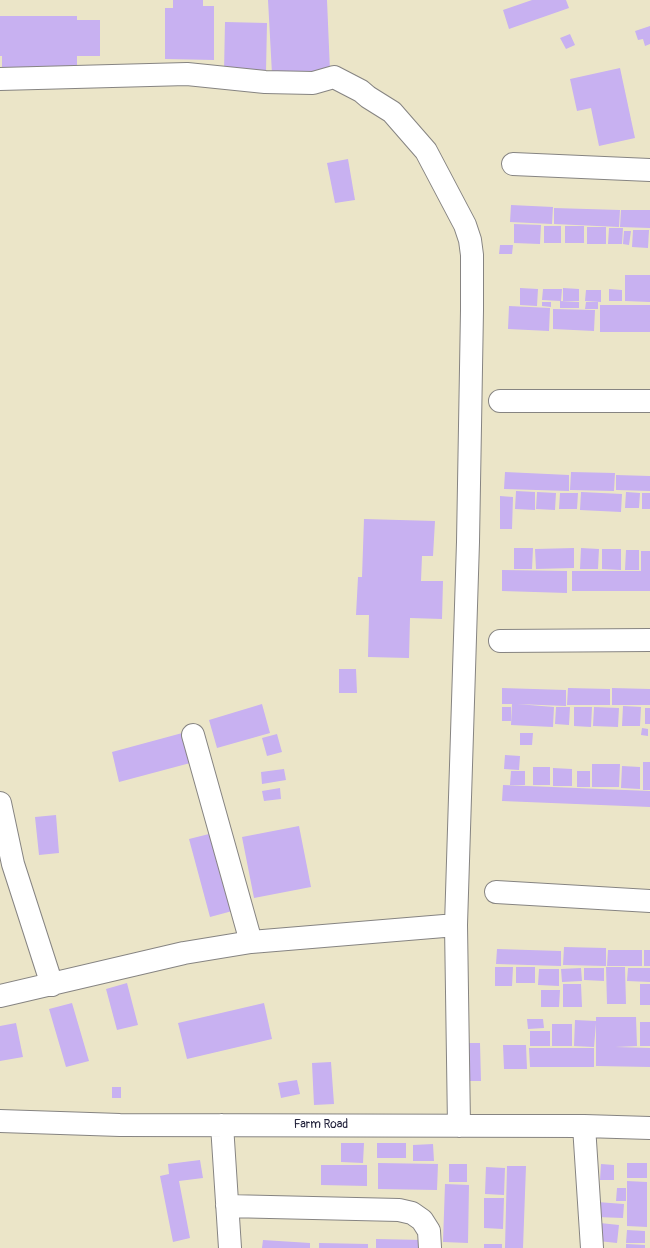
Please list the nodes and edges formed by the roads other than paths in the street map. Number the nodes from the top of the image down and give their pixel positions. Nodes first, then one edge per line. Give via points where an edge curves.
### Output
1 (0, 79) edge
2 (513, 164) dead end
3 (650, 170) edge
4 (500, 401) dead end
5 (650, 401) edge
6 (650, 640) edge
7 (500, 641) dead end
8 (193, 735) dead end
9 (0, 804) edge
10 (496, 892) dead end
11 (650, 901) edge
12 (456, 925) junction
13 (251, 942) junction
14 (52, 985) junction
15 (0, 996) edge
16 (0, 1121) edge
17 (222, 1125) junction
18 (459, 1126) junction
19 (584, 1126) junction
20 (648, 1126) edge
21 (227, 1206) junction
22 (230, 1248) edge
23 (430, 1248) edge
24 (592, 1248) edge

1 - 12 street via 187,74 265,82 313,83 334,77 392,112 426,152 445,186 465,225 472,255 468,542
2 - 3 street
4 - 5 street
6 - 7 street
8 - 13 street
9 - 14 street via 14,864
10 - 11 street
12 - 13 street
12 - 18 street
13 - 14 street via 184,953
14 - 15 street
16 - 17 street, Farm Road
17 - 18 street, Farm Road
17 - 21 street
18 - 19 street, Farm Road
19 - 20 street, Farm Road
19 - 24 street
21 - 22 street
21 - 23 street via 399,1210 412,1213 422,1220 430,1231

